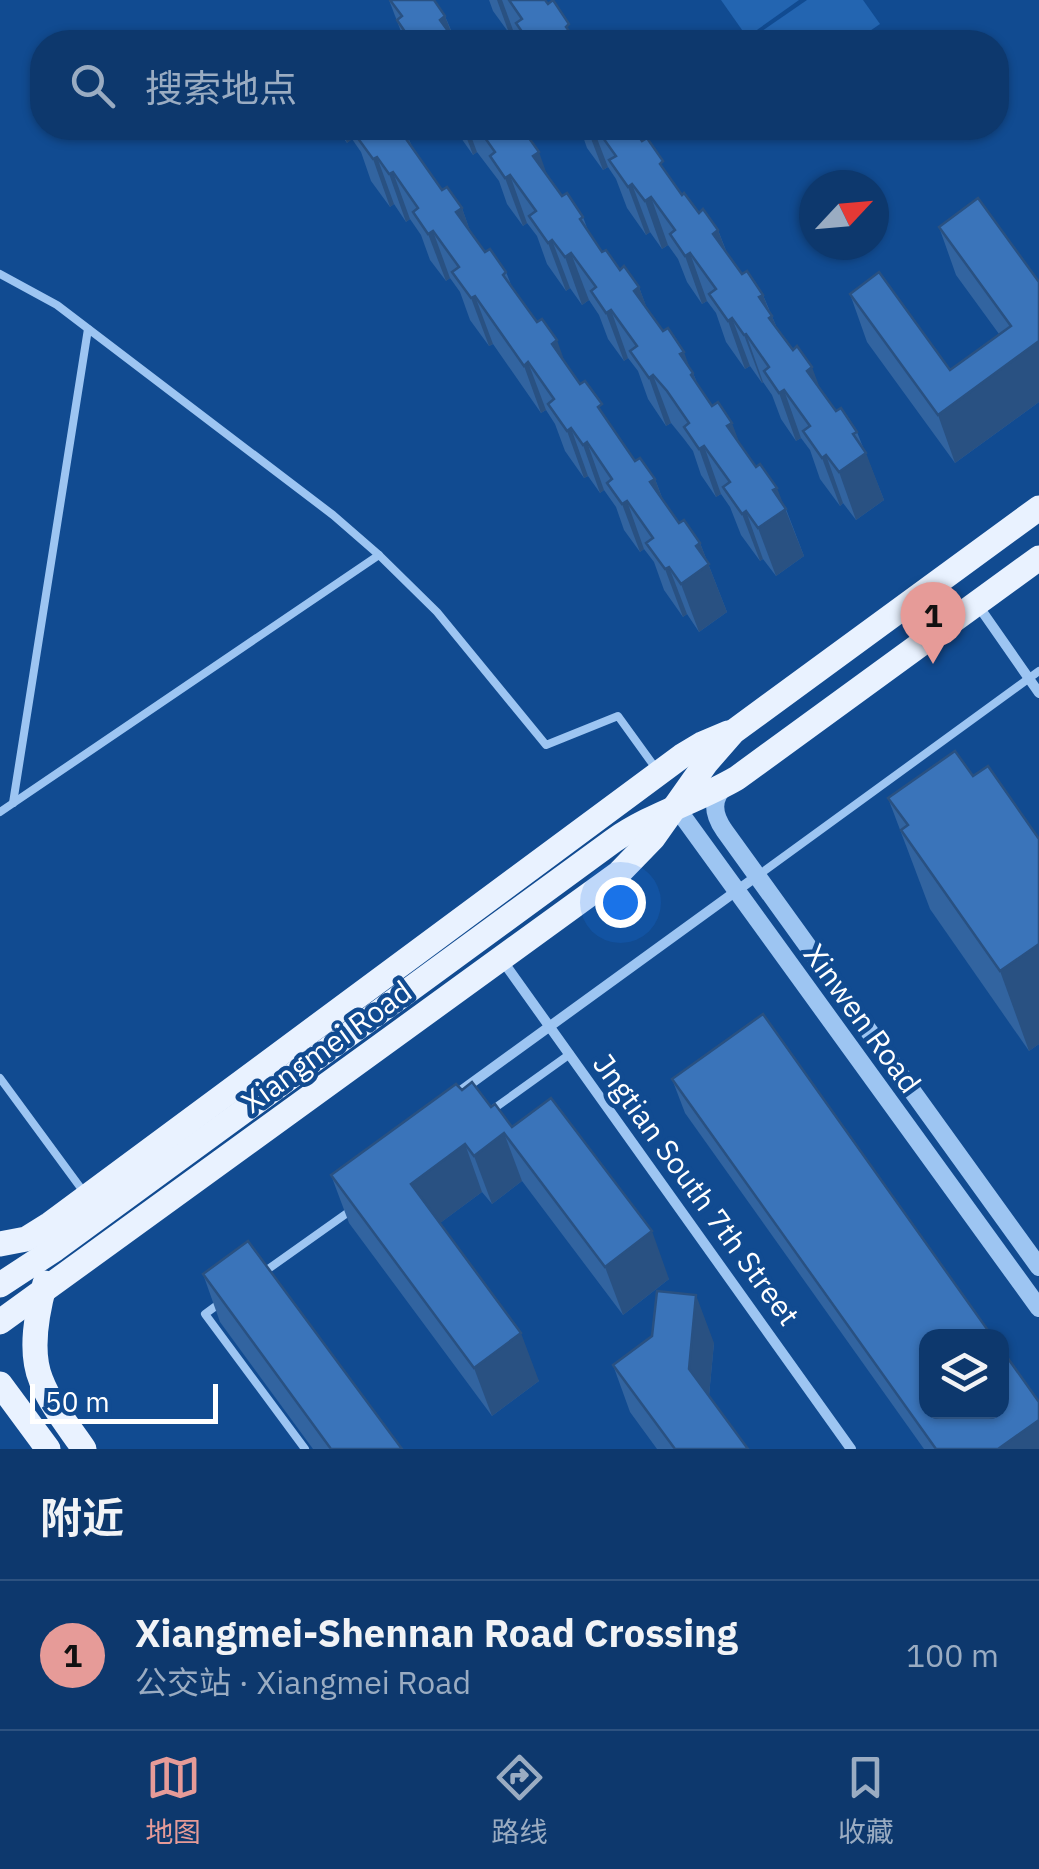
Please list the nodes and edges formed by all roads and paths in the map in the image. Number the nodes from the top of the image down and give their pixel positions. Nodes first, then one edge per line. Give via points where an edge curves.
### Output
1 (0, 274) edge
2 (88, 328) junction
3 (1039, 508) edge
4 (379, 555) junction
5 (1039, 558) edge
6 (976, 604) junction
7 (1039, 671) edge
8 (1028, 679) junction
9 (1039, 694) edge
10 (733, 732) junction
11 (659, 773) junction
12 (726, 784) junction
13 (13, 804) junction
14 (676, 806) junction
15 (0, 812) edge
16 (724, 830) junction
17 (757, 876) junction
18 (737, 891) junction
19 (501, 959) junction
20 (550, 1027) junction
21 (570, 1054) junction
22 (0, 1078) edge
23 (440, 1106) edge
24 (490, 1111) edge
25 (86, 1196) junction
26 (364, 1201) edge
27 (0, 1244) edge
28 (54, 1249) junction
29 (1039, 1267) edge
30 (253, 1280) edge
31 (0, 1286) edge
32 (43, 1292) junction
33 (221, 1302) edge
34 (1039, 1308) edge
35 (0, 1322) edge
36 (0, 1384) edge
37 (48, 1449) edge
38 (84, 1449) edge
39 (305, 1449) edge
40 (851, 1449) edge

1 - 2 lane
2 - 4 lane
2 - 13 lane
3 - 10 main road, Xiangmei Road
4 - 11 lane via 437,612 546,745 618,716
4 - 13 lane
5 - 6 main road, Xiangmei Road
6 - 8 street
6 - 12 main road, Xiangmei Road
7 - 8 lane
8 - 9 street
8 - 17 lane
10 - 11 main road
10 - 14 main road, Xiangmei Road
11 - 25 main road
12 - 14 main road, Xiangmei Road
12 - 16 street via 715,801
13 - 15 lane
14 - 16 street, Xinwen Road via 704,812
14 - 18 street, Xinwen Road
14 - 19 main road, Xiangmei Road via 618,873
14 - 28 main road, Xiangmei Road via 613,841
16 - 17 street, Xinwen Road
17 - 18 street
17 - 29 street, Xinwen Road
18 - 20 street
18 - 34 street, Xinwen Road
19 - 20 street, Jngtian South 7th Street
19 - 32 main road, Xiangmei Road
20 - 21 street, Jngtian South 7th Street
20 - 23 street
21 - 24 lane
21 - 40 street, Jngtian South 7th Street
22 - 25 lane
25 - 27 main road via 26,1239
26 - 30 lane
28 - 31 main road, Xiangmei Road
28 - 32 main road
32 - 35 main road, Xiangmei Road
32 - 38 main road via 35,1358 40,1380
33 - 39 lane via 205,1314
36 - 37 main road

